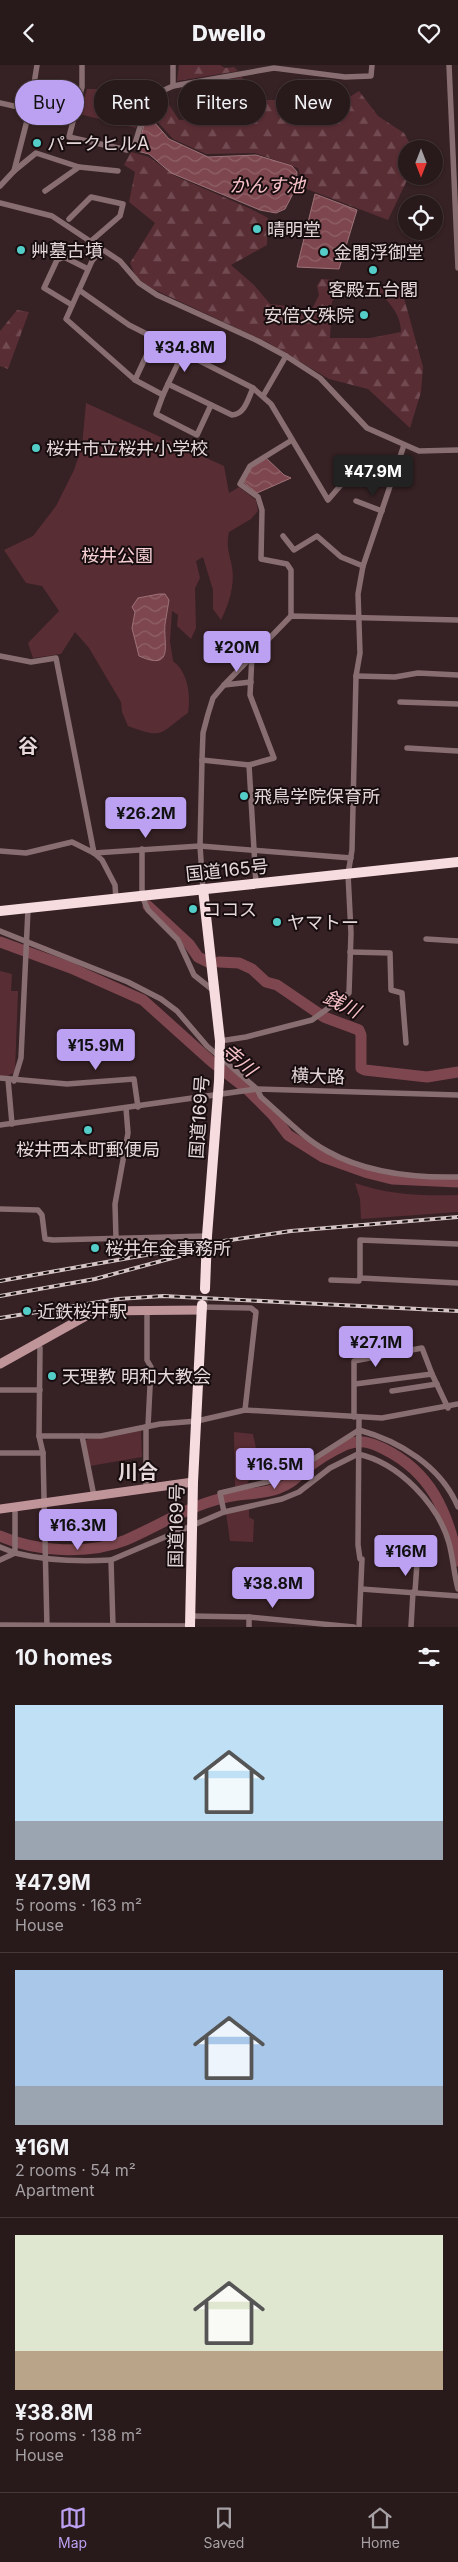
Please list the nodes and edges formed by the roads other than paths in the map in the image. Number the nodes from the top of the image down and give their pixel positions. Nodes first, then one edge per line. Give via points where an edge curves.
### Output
1 (37, 65) edge
2 (82, 65) edge
3 (173, 65) edge
4 (372, 65) edge
5 (449, 65) edge
6 (35, 80) edge
7 (82, 80) edge
8 (173, 86) junction
9 (0, 103) edge
10 (15, 106) edge
11 (26, 125) edge
12 (71, 125) edge
13 (455, 141) edge
14 (79, 167) junction
15 (14, 171) junction
16 (118, 171) dead end
17 (0, 186) edge
18 (44, 191) dead end
19 (0, 203) edge
20 (457, 213) edge
21 (69, 219) dead end
22 (90, 242) junction
23 (457, 246) edge
24 (101, 250) junction
25 (458, 268) edge
26 (88, 269) junction
27 (79, 290) junction
28 (72, 305) junction
29 (154, 339) junction
30 (183, 353) junction
31 (286, 356) junction
32 (135, 380) junction
33 (168, 384) junction
34 (253, 389) junction
35 (163, 395) junction
36 (263, 396) junction
37 (211, 405) junction
38 (292, 440) junction
39 (404, 445) junction
40 (458, 450) edge
41 (392, 481) junction
42 (356, 501) dead end
43 (382, 511) junction
44 (283, 536) dead end
45 (363, 566) junction
46 (292, 615) junction
47 (359, 616) junction
48 (458, 620) edge
49 (252, 655) junction
50 (0, 656) edge
51 (458, 675) edge
52 (356, 676) junction
53 (252, 682) junction
54 (224, 685) junction
55 (400, 703) dead end
56 (458, 704) edge
57 (407, 748) dead end
58 (458, 751) edge
59 (202, 760) junction
60 (249, 765) junction
61 (200, 846) junction
62 (142, 849) junction
63 (252, 849) junction
64 (0, 851) edge
65 (94, 853) junction
66 (351, 858) junction
67 (458, 862) edge
68 (348, 874) junction
69 (256, 883) junction
70 (203, 889) junction
71 (142, 896) junction
72 (116, 899) junction
73 (28, 909) junction
74 (0, 911) edge
75 (0, 931) edge
76 (426, 939) dead end
77 (458, 941) edge
78 (27, 942) junction
79 (350, 952) junction
80 (215, 991) junction
81 (220, 1041) junction
82 (406, 1043) dead end
83 (220, 1061) junction
84 (0, 1078) edge
85 (11, 1080) junction
86 (256, 1089) junction
87 (217, 1094) junction
88 (458, 1095) edge
89 (138, 1107) junction
90 (126, 1108) junction
91 (12, 1124) junction
92 (0, 1125) edge
93 (458, 1177) edge
94 (0, 1209) edge
95 (206, 1236) junction
96 (116, 1238) junction
97 (458, 1244) edge
98 (360, 1278) junction
99 (331, 1280) dead end
100 (458, 1283) edge
101 (205, 1289) tunnel mouth
102 (202, 1307) junction
103 (147, 1310) junction
104 (38, 1343) junction
105 (0, 1364) edge
106 (432, 1373) junction
107 (355, 1384) junction
108 (437, 1384) junction
109 (40, 1389) junction
110 (0, 1390) edge
111 (392, 1391) dead end
112 (458, 1404) edge
113 (448, 1408) junction
114 (246, 1411) junction
115 (356, 1417) junction
116 (197, 1421) junction
117 (147, 1427) junction
118 (359, 1431) junction
119 (39, 1436) junction
120 (82, 1436) junction
121 (0, 1453) edge
122 (43, 1453) junction
123 (358, 1454) junction
124 (192, 1482) junction
125 (146, 1488) junction
126 (94, 1496) junction
127 (43, 1504) junction
128 (458, 1507) edge
129 (15, 1508) junction
130 (0, 1509) edge
131 (224, 1511) junction
132 (192, 1522) junction
133 (0, 1547) edge
134 (15, 1553) junction
135 (45, 1559) junction
136 (111, 1559) junction
137 (0, 1560) edge
138 (418, 1563) dead end
139 (361, 1589) junction
140 (458, 1589) edge
141 (414, 1592) junction
142 (458, 1596) edge
143 (249, 1617) junction
144 (190, 1623) edge
145 (0, 1625) edge
146 (47, 1626) edge
147 (113, 1626) edge
148 (152, 1626) edge
149 (249, 1627) edge
150 (354, 1627) edge
151 (359, 1627) edge
152 (411, 1627) edge

1 - 6 street
2 - 7 street
3 - 8 street
4 - 8 street via 371,76 345,77 274,68
5 - 13 street
8 - 12 street via 149,97 134,147 126,150 69,137
9 - 10 street
11 - 15 street
13 - 20 street
14 - 15 street via 36,153
14 - 16 street
14 - 18 street
15 - 17 street
19 - 22 street via 52,216
20 - 23 street
21 - 22 street via 91,197 123,204 120,216
22 - 24 street
23 - 25 street
24 - 26 street
24 - 31 street via 120,261 139,283 157,295
26 - 27 street
26 - 28 street via 64,257 57,260 44,288
27 - 28 street
27 - 29 street
28 - 32 street via 66,319
29 - 30 street
29 - 32 street
30 - 33 street
30 - 34 street
31 - 36 street
31 - 39 street via 320,378 367,428
32 - 35 street
33 - 35 street
33 - 37 street
34 - 36 street
34 - 37 street via 242,412 237,415
35 - 37 street via 156,414 197,435
36 - 38 street
38 - 41 street via 328,500 347,477 359,481 370,472
38 - 46 street via 250,466 240,483 258,497 262,510 261,559 288,564 291,570
39 - 40 street via 419,451
39 - 41 street
41 - 43 street
42 - 43 street
43 - 45 street
44 - 45 street via 294,550 317,535 341,557
45 - 47 street via 358,594
46 - 47 street
46 - 49 street
47 - 48 street
47 - 52 street via 360,653
49 - 53 street
49 - 54 street
50 - 65 street via 31,662 56,658
51 - 52 street
52 - 66 street
53 - 54 street
53 - 60 street via 250,695 274,757
54 - 59 street via 213,698 208,714 203,733
55 - 56 street
57 - 58 street
59 - 60 street
59 - 61 street
60 - 63 street
61 - 62 street
61 - 63 street
61 - 70 street
62 - 65 street
62 - 71 street
63 - 66 street
63 - 69 street
64 - 65 street via 26,853 72,842
65 - 72 street via 102,860 115,885
66 - 68 street
67 - 68 highway, 国道165号
68 - 69 highway, 国道165号
68 - 79 street
69 - 70 highway, 国道165号
70 - 71 highway, 国道165号
70 - 80 highway, 国道169号
71 - 72 highway, 国道165号
71 - 80 street via 148,910 178,940 194,975
72 - 73 highway, 国道165号
73 - 74 highway, 国道165号
73 - 78 street
75 - 78 street
76 - 77 street
78 - 83 street via 128,982 161,999 177,1011
78 - 85 street via 21,1058
79 - 81 street via 349,993 312,1019
79 - 82 street via 390,953 391,990 402,993
80 - 81 highway, 国道169号
81 - 83 highway, 国道169号
83 - 86 street
83 - 87 highway, 国道169号
84 - 85 street
85 - 89 street via 67,1084 134,1079
85 - 91 street
86 - 87 street, 横大路
86 - 88 street, 横大路
86 - 93 street via 311,1140 340,1158 392,1173
87 - 89 street, 横大路
87 - 95 highway, 国道169号
89 - 90 street, 横大路
90 - 91 street, 横大路
90 - 96 street via 128,1133 115,1204
91 - 92 street, 横大路
94 - 96 street via 38,1210 42,1215 45,1239
95 - 96 street
95 - 101 highway, 国道169号
97 - 98 street via 360,1240
98 - 99 street via 359,1281
98 - 100 street
102 - 103 street
102 - 114 street via 251,1308 256,1312
102 - 116 highway, 国道169号
103 - 104 street via 95,1311
103 - 117 street via 146,1360 151,1367
104 - 105 street
104 - 109 street
106 - 107 street
106 - 107 street via 422,1348 354,1361
106 - 108 street
107 - 115 street
108 - 111 street
108 - 113 street
109 - 110 street
109 - 119 street
112 - 113 street
113 - 115 street via 382,1418
114 - 115 street
114 - 116 street
115 - 118 street
116 - 117 street
116 - 124 highway, 国道169号
117 - 120 street via 101,1436
117 - 125 street
118 - 123 street
118 - 128 street via 398,1445 421,1460 443,1482
118 - 131 street via 275,1481 220,1493
119 - 120 street
119 - 122 street
120 - 126 street
121 - 122 street
122 - 127 street
123 - 131 street via 330,1469 299,1492 282,1499
123 - 139 street
123 - 140 street via 384,1464 408,1481 432,1508 449,1543
124 - 125 street
124 - 132 highway, 国道169号
125 - 126 street
126 - 127 street
127 - 129 street
127 - 135 street
129 - 130 street
129 - 134 street
131 - 132 street
132 - 136 street via 134,1552
132 - 144 highway, 国道169号
133 - 134 street
134 - 135 street
134 - 137 street
135 - 136 street via 83,1562
135 - 146 street
136 - 147 street
138 - 141 street
139 - 141 street
139 - 151 street
141 - 142 street
141 - 152 street
143 - 144 street
143 - 149 street
143 - 150 street
144 - 148 street
145 - 146 street
146 - 147 street
147 - 148 street

